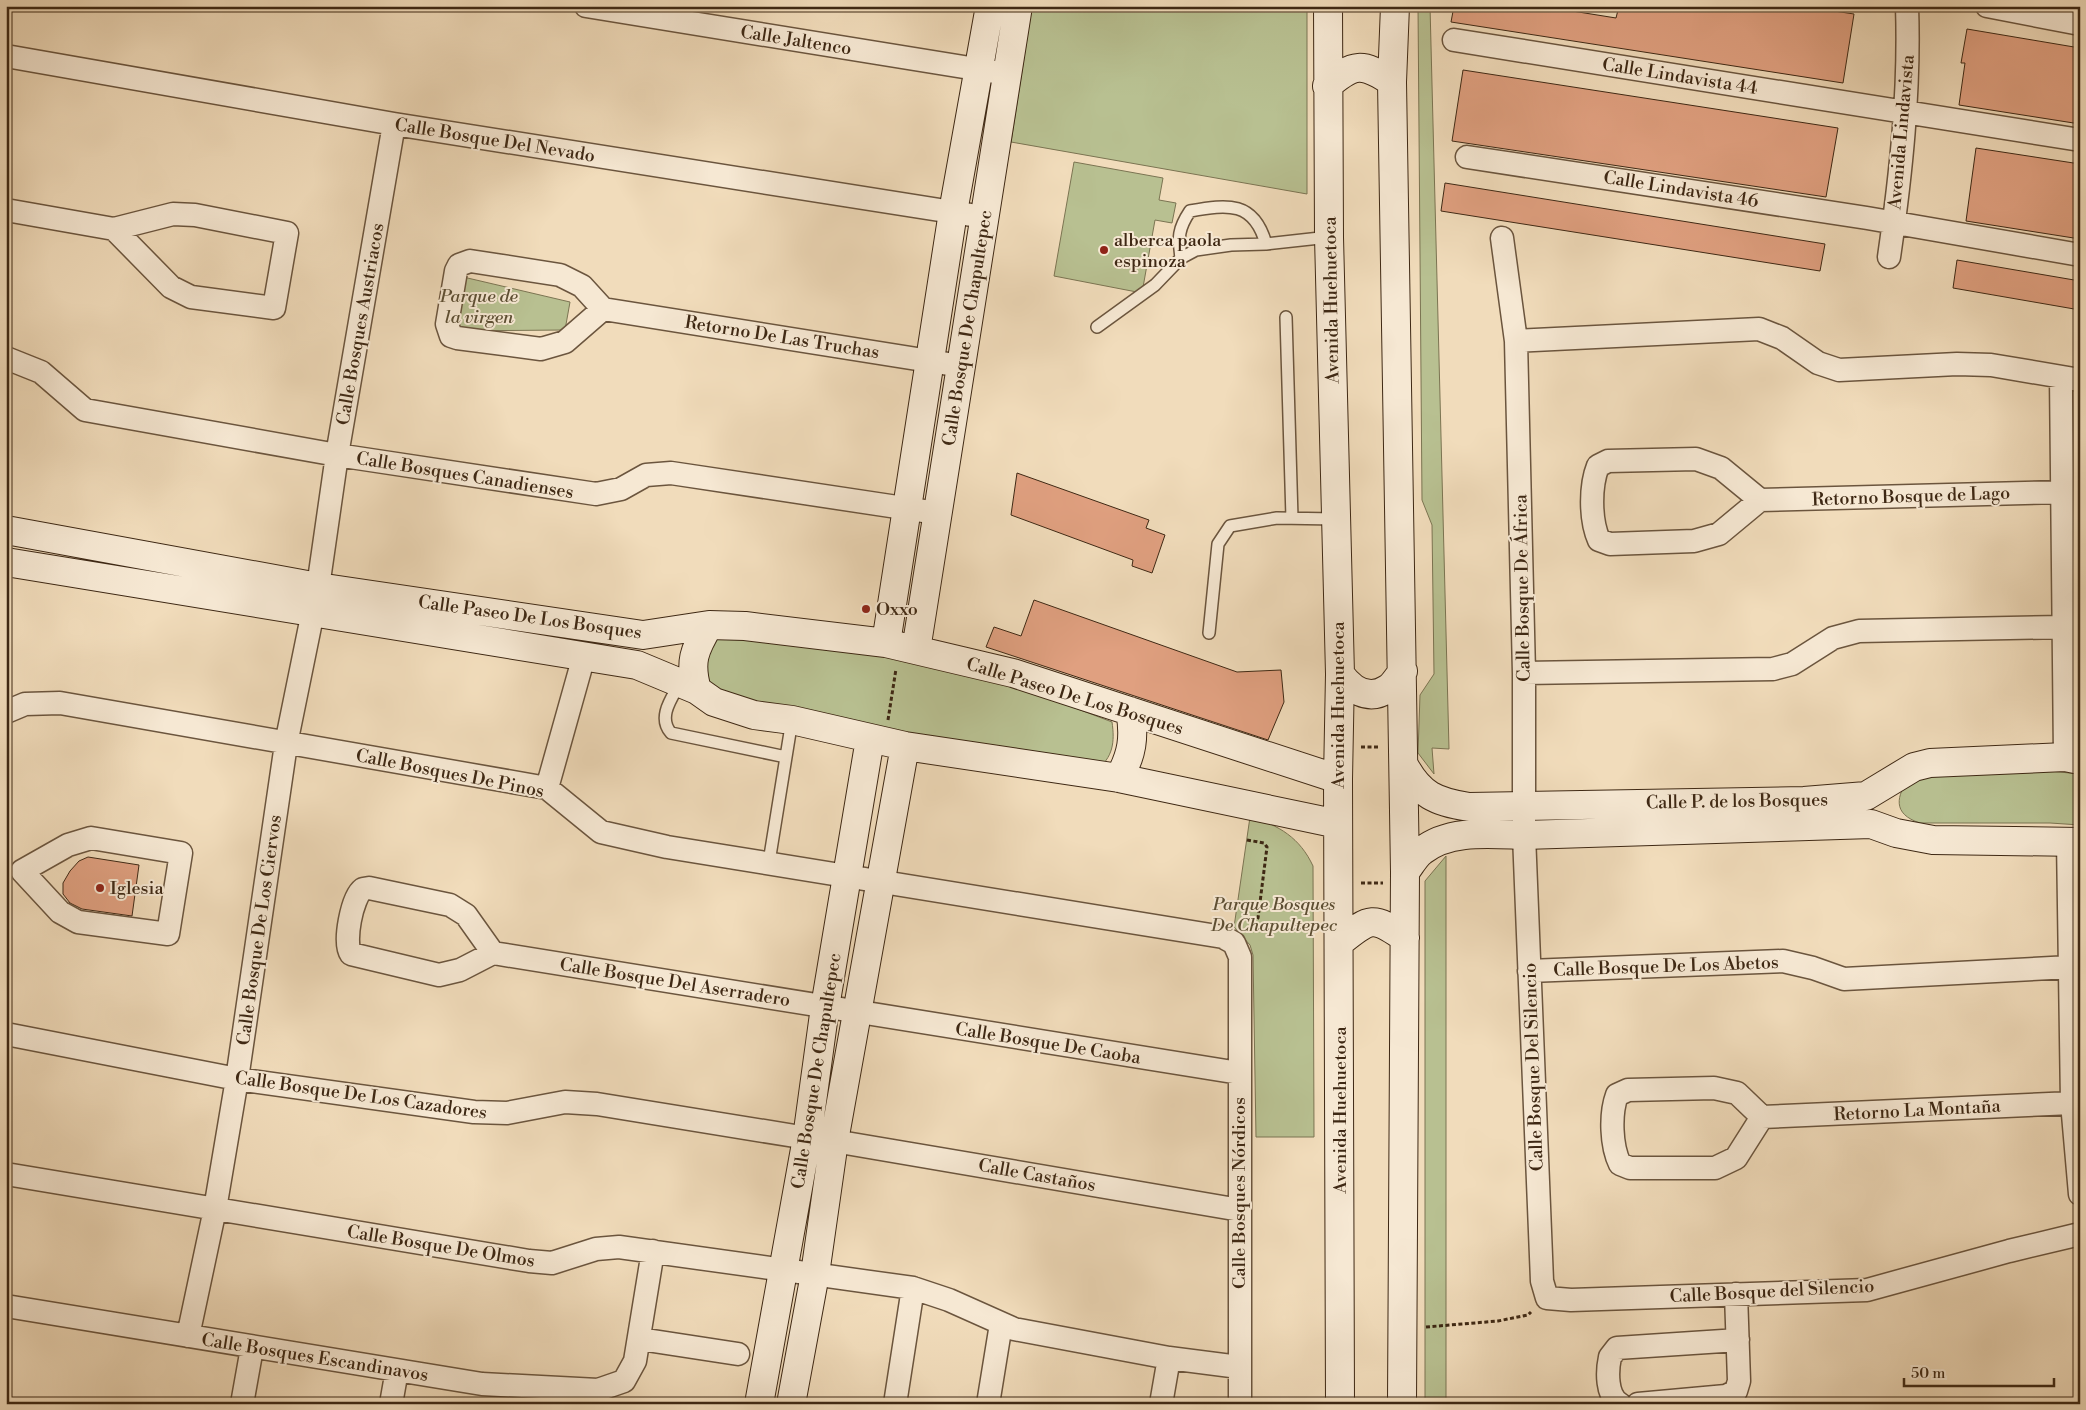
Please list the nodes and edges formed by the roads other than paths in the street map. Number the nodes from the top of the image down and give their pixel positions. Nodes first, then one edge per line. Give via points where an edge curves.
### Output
1 (586, 6) edge
2 (990, 6) edge
3 (1018, 6) edge
4 (1328, 6) edge
5 (1395, 6) edge
6 (1907, 6) edge
7 (1987, 6) edge
8 (2080, 24) edge
9 (1454, 40) dead end
10 (6, 56) edge
11 (979, 70) junction
12 (1007, 74) junction
13 (1392, 82) junction
14 (1327, 86) junction
15 (1906, 111) junction
16 (394, 124) junction
17 (2080, 140) edge
18 (1467, 157) dead end
19 (6, 210) edge
20 (954, 212) junction
21 (984, 217) junction
22 (1894, 223) junction
23 (114, 228) junction
24 (1329, 238) junction
25 (1502, 238) dead end
26 (1266, 244) junction
27 (2080, 255) edge
28 (1889, 257) dead end
29 (1181, 258) junction
30 (603, 309) junction
31 (1286, 317) dead end
32 (1097, 327) dead end
33 (1516, 342) junction
34 (6, 358) edge
35 (931, 361) junction
36 (961, 366) junction
37 (2070, 378) edge
38 (337, 455) junction
39 (2061, 492) junction
40 (1760, 500) junction
41 (907, 507) junction
42 (938, 512) junction
43 (1292, 518) junction
44 (1337, 519) junction
45 (6, 530) edge
46 (6, 562) edge
47 (318, 586) junction
48 (313, 613) junction
49 (709, 625) junction
50 (2064, 627) junction
51 (1209, 633) dead end
52 (901, 646) junction
53 (584, 656) junction
54 (1403, 671) junction
55 (1524, 673) junction
56 (1340, 674) junction
57 (688, 686) junction
58 (1130, 711) junction
59 (6, 712) edge
60 (792, 720) junction
61 (886, 742) junction
62 (286, 744) junction
63 (786, 757) junction
64 (1404, 757) junction
65 (2072, 758) edge
66 (1902, 774) junction
67 (1119, 778) junction
68 (1338, 779) junction
69 (547, 788) junction
70 (1523, 805) junction
71 (1338, 824) junction
72 (1524, 835) junction
73 (1910, 836) junction
74 (2074, 841) edge
75 (769, 862) junction
76 (14, 870) edge
77 (847, 875) junction
78 (1405, 877) junction
79 (881, 882) junction
80 (1405, 938) junction
81 (1340, 942) junction
82 (493, 952) junction
83 (2070, 967) junction
84 (1529, 971) junction
85 (825, 1007) junction
86 (858, 1012) junction
87 (6, 1034) edge
88 (1239, 1073) junction
89 (237, 1079) junction
90 (2072, 1103) junction
91 (1762, 1117) junction
92 (806, 1138) junction
93 (834, 1141) junction
94 (6, 1174) edge
95 (2080, 1194) edge
96 (215, 1209) junction
97 (1240, 1210) junction
98 (2080, 1234) edge
99 (653, 1251) junction
100 (783, 1269) junction
101 (815, 1274) junction
102 (913, 1288) junction
103 (1736, 1294) junction
104 (1547, 1298) joint
105 (6, 1306) edge
106 (1001, 1324) junction
107 (188, 1336) junction
108 (640, 1339) junction
109 (1738, 1340) junction
110 (252, 1348) junction
111 (738, 1354) dead end
112 (1169, 1358) junction
113 (1239, 1367) junction
114 (397, 1370) junction
115 (481, 1394) edge
116 (242, 1404) edge
117 (392, 1404) edge
118 (759, 1404) edge
119 (791, 1404) edge
120 (895, 1404) edge
121 (988, 1404) edge
122 (1161, 1404) edge
123 (1240, 1404) edge
124 (1340, 1404) edge
125 (1402, 1404) edge
126 (1620, 1404) edge
127 (1638, 1404) edge

1 - 11 street, Calle Jaltenco
2 - 11 main road, Calle Bosque De Chapultepec
3 - 12 main road, Calle Bosque De Chapultepec
4 - 14 main road, Avenida Huehuetoca
5 - 13 main road
6 - 15 street, Avenida Lindavista
7 - 8 street
9 - 15 street, Calle Lindavista 44
10 - 16 street, Calle Bosque Del Nevado
11 - 12 street, Calle Jaltenco
11 - 20 main road, Calle Bosque De Chapultepec
12 - 21 main road, Calle Bosque De Chapultepec
13 - 14 main road via 1373,69 1360,66 1346,70
13 - 54 main road
14 - 24 main road, Avenida Huehuetoca
15 - 17 street, Calle Lindavista 44
15 - 22 street, Avenida Lindavista
16 - 20 street, Calle Bosque Del Nevado
16 - 38 street, Calle Bosques Austriacos
18 - 22 street, Calle Lindavista 46
19 - 23 street
20 - 21 street, Calle Bosque Del Nevado
20 - 35 main road, Calle Bosque De Chapultepec
21 - 36 main road, Calle Bosque De Chapultepec
22 - 27 street, Calle Lindavista 46
22 - 28 street, Avenida Lindavista
23 - 23 street via 173,214 287,232 274,308 191,297 171,286
24 - 26 lane
24 - 44 main road, Avenida Huehuetoca
25 - 33 street, Calle Bosque De África
26 - 29 lane via 1196,250
26 - 29 lane via 1262,228 1250,213 1233,208 1205,208 1190,211 1184,220 1178,237
29 - 32 lane via 1155,285
30 - 30 street via 582,286 560,275 464,262 456,271 448,331 457,338 541,349 565,342
30 - 35 street, Retorno De Las Truchas
31 - 43 lane
33 - 37 street via 1760,329 1782,338 1818,363 1839,370 1974,365
33 - 55 street, Calle Bosque De África
34 - 38 street, Calle Bosques Canadienses via 41,372 85,410
35 - 36 street, Retorno De Las Truchas
35 - 41 main road, Calle Bosque De Chapultepec
36 - 42 main road, Calle Bosque De Chapultepec
37 - 39 street
38 - 41 street, Calle Bosques Canadienses via 596,494 621,489 646,475 670,473
38 - 47 street, Calle Bosques Austriacos
39 - 40 street, Retorno Bosque de Lago
39 - 50 street
40 - 40 street via 1721,468 1696,460 1608,461 1598,466 1594,476 1594,529 1599,540 1610,544 1694,541 1719,534
41 - 42 street, Calle Bosques Canadienses
41 - 52 main road, Calle Bosque De Chapultepec
42 - 52 main road, Calle Bosque De Chapultepec
43 - 44 lane
43 - 51 lane via 1230,526 1218,544
44 - 56 main road, Avenida Huehuetoca
45 - 47 main road, Calle Paseo De Los Bosques
46 - 48 main road, Calle Paseo De Los Bosques
47 - 48 street, Calle Bosques Austriacos
47 - 49 main road, Calle Paseo De Los Bosques via 644,635
48 - 53 main road, Calle Paseo De Los Bosques
48 - 62 street, Calle Bosque De Los Ciervos
49 - 52 main road, Calle Paseo De Los Bosques via 745,626
49 - 57 main road via 695,647
50 - 55 street via 1859,631 1833,638 1792,664 1773,669
50 - 65 street
52 - 58 main road, Calle Paseo De Los Bosques via 1013,673
53 - 57 main road, Calle Paseo De Los Bosques via 637,665
53 - 69 street
54 - 56 main road via 1387,690 1369,695 1350,688
54 - 64 main road
55 - 70 street, Calle Bosque De África
56 - 68 main road, Avenida Huehuetoca
57 - 60 main road, Calle Paseo De Los Bosques via 714,702 754,715
57 - 63 lane via 665,716 664,722 671,733
58 - 67 main road via 1134,728 1133,746
58 - 68 main road, Calle Paseo De Los Bosques
59 - 62 street, Calle Bosques De Pinos via 25,704 60,703
60 - 61 main road, Calle Paseo De Los Bosques
60 - 63 lane
61 - 67 main road, Calle Paseo De Los Bosques
61 - 77 main road, Calle Bosque De Chapultepec
61 - 79 main road, Calle Bosque De Chapultepec
62 - 69 street, Calle Bosques De Pinos
62 - 89 street, Calle Bosque De Los Ciervos
63 - 75 lane
64 - 70 main road, Calle P. de los Bosques via 1419,788 1441,803 1469,807
64 - 78 main road
65 - 66 main road, Calle P. de los Bosques via 1930,763
66 - 70 main road, Calle P. de los Bosques via 1866,796
66 - 73 main road via 1892,787 1889,812 1897,826
67 - 71 main road, Calle Paseo De Los Bosques
68 - 71 main road, Avenida Huehuetoca
69 - 75 street, Calle Bosques De Pinos via 601,832 667,847
70 - 72 street, Calle Bosque De África
71 - 81 main road, Avenida Huehuetoca
72 - 73 main road, Calle P. de los Bosques via 1870,824
72 - 78 main road, Calle P. de los Bosques via 1472,834 1442,840 1421,851
72 - 84 street, Calle Bosque Del Silencio
73 - 74 main road, Calle P. de los Bosques via 1934,840
74 - 83 street
75 - 77 street, Calle Bosques De Pinos
76 - 76 street via 91,838 181,853 168,934 78,922 60,912
77 - 79 street, Calle Bosques De Pinos
77 - 85 main road, Calle Bosque De Chapultepec
78 - 80 main road
79 - 86 main road, Calle Bosque De Chapultepec
79 - 88 street, Calle Bosques Nórdicos via 1223,937 1234,943 1240,957
80 - 81 main road via 1385,924 1373,921 1361,925
80 - 125 main road
81 - 124 main road, Avenida Huehuetoca
82 - 82 street via 466,915 450,905 369,888 363,889 355,898 347,943 348,949 357,957 439,975 460,970
82 - 85 street, Calle Bosque Del Aserradero
83 - 84 street, Calle Bosque De Los Abetos via 1844,979 1783,961
83 - 90 street
84 - 104 street, Calle Bosque Del Silencio via 1542,1281
85 - 86 street, Calle Bosque Del Aserradero
85 - 92 main road, Calle Bosque De Chapultepec
86 - 88 street, Calle Bosque De Caoba
86 - 93 main road, Calle Bosque De Chapultepec
87 - 89 street, Calle Bosque De Los Cazadores
88 - 97 street, Calle Bosques Nórdicos
89 - 92 street, Calle Bosque De Los Cazadores via 474,1112 507,1113 565,1102 597,1104
89 - 96 street, Calle Bosque De Los Ciervos
90 - 91 street, Retorno La Montaña
90 - 95 street
91 - 91 street via 1737,1093 1714,1088 1628,1090 1617,1095 1613,1106 1616,1154 1620,1164 1630,1168 1715,1168 1736,1158
92 - 100 main road, Calle Bosque De Chapultepec
93 - 97 street, Calle Castaños
93 - 101 main road, Calle Bosque De Chapultepec
94 - 96 street, Calle Bosque De Olmos
96 - 99 street, Calle Bosque De Olmos via 529,1261 552,1263 596,1249 619,1247
96 - 107 street, Calle Bosque De Los Ciervos
97 - 113 street, Calle Bosques Nórdicos
98 - 103 street, Calle Bosque del Silencio via 1867,1290
99 - 100 street, Calle Bosque De Olmos
99 - 108 street
100 - 101 street, Calle Bosque De Olmos
100 - 118 main road, Calle Bosque De Chapultepec
101 - 102 street
101 - 119 main road, Calle Bosque De Chapultepec
102 - 106 street via 949,1300
102 - 120 street
103 - 104 street, Calle Bosque del Silencio via 1571,1300
103 - 109 street
105 - 107 street, Calle Bosques Escandinavos
106 - 112 street via 1032,1333
106 - 121 street
107 - 110 street, Calle Bosques Escandinavos
108 - 111 street
108 - 115 street, Calle Bosques Escandinavos via 636,1361 624,1380 598,1390
109 - 126 street via 1617,1348 1609,1363 1610,1390
109 - 127 street via 1740,1381 1731,1395
110 - 114 street, Calle Bosques Escandinavos
110 - 116 street
112 - 113 street
112 - 122 street
113 - 123 street, Calle Bosques Nórdicos
114 - 115 street, Calle Bosques Escandinavos
114 - 117 street

